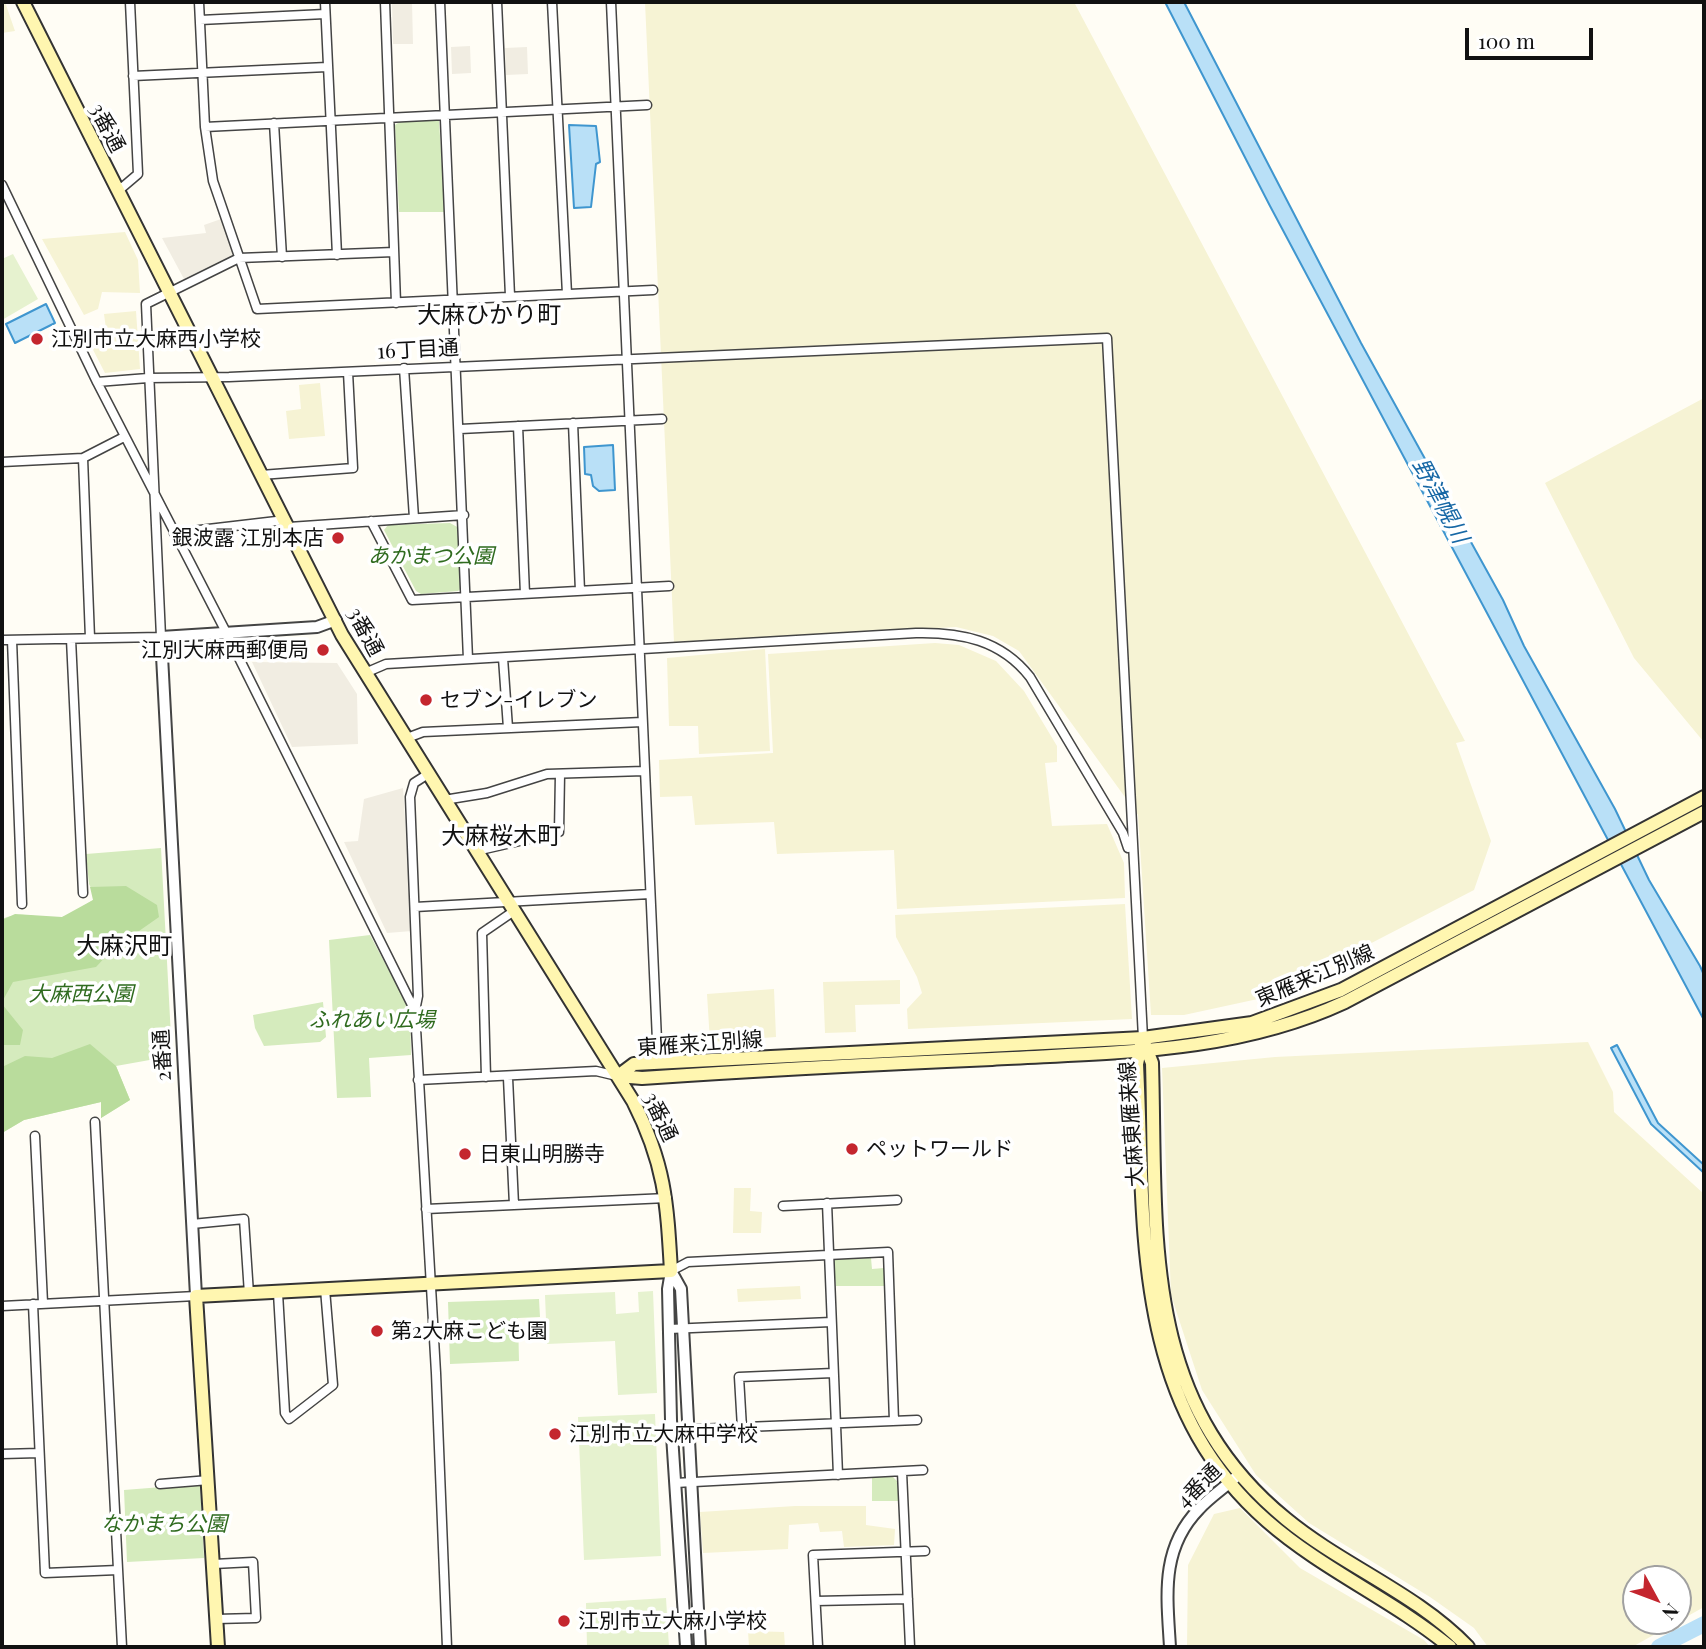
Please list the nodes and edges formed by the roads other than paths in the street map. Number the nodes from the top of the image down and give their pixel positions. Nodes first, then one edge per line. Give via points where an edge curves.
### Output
1 (23, 2) edge
2 (130, 2) edge
3 (199, 2) edge
4 (325, 2) edge
5 (385, 2) edge
6 (440, 2) edge
7 (497, 2) edge
8 (552, 2) edge
9 (611, 2) edge
10 (325, 14) junction
11 (200, 20) junction
12 (327, 67) junction
13 (202, 72) junction
14 (133, 76) junction
15 (647, 106) dead end
16 (616, 107) junction
17 (558, 110) junction
18 (501, 112) junction
19 (445, 115) junction
20 (389, 117) junction
21 (330, 121) junction
22 (274, 123) junction
23 (205, 127) junction
24 (2, 185) edge
25 (118, 191) junction
26 (394, 252) junction
27 (337, 254) junction
28 (282, 257) junction
29 (239, 258) junction
30 (653, 290) dead end
31 (624, 291) junction
32 (168, 293) junction
33 (567, 294) junction
34 (510, 296) junction
35 (454, 298) junction
36 (396, 303) junction
37 (627, 358) junction
38 (458, 365) junction
39 (404, 368) junction
40 (348, 372) junction
41 (211, 377) junction
42 (148, 378) junction
43 (97, 382) junction
44 (662, 419) dead end
45 (630, 420) junction
46 (573, 423) junction
47 (517, 426) junction
48 (460, 429) junction
49 (124, 437) junction
50 (83, 458) junction
51 (2, 462) edge
52 (261, 475) junction
53 (154, 496) junction
54 (464, 514) junction
55 (414, 518) junction
56 (371, 521) junction
57 (287, 524) junction
58 (174, 533) junction
59 (669, 586) dead end
60 (638, 587) junction
61 (580, 591) junction
62 (525, 594) junction
63 (467, 599) junction
64 (336, 620) junction
65 (227, 634) junction
66 (161, 637) junction
67 (90, 638) junction
68 (71, 639) junction
69 (2, 640) edge
70 (12, 640) junction
71 (642, 650) junction
72 (503, 658) junction
73 (468, 659) junction
74 (365, 673) junction
75 (642, 722) junction
76 (508, 728) junction
77 (407, 738) junction
78 (644, 771) junction
79 (428, 774) junction
80 (560, 774) junction
81 (1704, 797) edge
82 (444, 800) junction
83 (1704, 812) edge
84 (476, 851) junction
85 (1132, 865) junction
86 (83, 893) dead end
87 (650, 894) junction
88 (22, 904) dead end
89 (510, 906) junction
90 (415, 907) junction
91 (415, 1011) junction
92 (1143, 1047) junction
93 (658, 1063) junction
94 (618, 1076) junction
95 (486, 1077) junction
96 (508, 1077) junction
97 (418, 1080) junction
98 (94, 1122) dead end
99 (35, 1136) dead end
100 (667, 1198) junction
101 (897, 1200) dead end
102 (827, 1203) junction
103 (514, 1205) junction
104 (783, 1206) dead end
105 (426, 1209) junction
106 (192, 1224) junction
107 (829, 1255) junction
108 (671, 1271) junction
109 (429, 1285) junction
110 (325, 1289) junction
111 (278, 1293) junction
112 (249, 1294) junction
113 (196, 1296) junction
114 (103, 1301) junction
115 (33, 1304) junction
116 (43, 1304) junction
117 (2, 1306) edge
118 (831, 1322) junction
119 (669, 1329) junction
120 (682, 1329) junction
121 (833, 1373) junction
122 (917, 1420) dead end
123 (894, 1421) junction
124 (835, 1424) junction
125 (742, 1428) junction
126 (672, 1430) junction
127 (687, 1430) junction
128 (39, 1453) junction
129 (2, 1454) edge
130 (923, 1471) dead end
131 (902, 1472) junction
132 (1239, 1474) junction
133 (838, 1475) junction
134 (209, 1480) junction
135 (690, 1482) junction
136 (675, 1483) junction
137 (160, 1484) dead end
138 (1229, 1484) junction
139 (925, 1551) dead end
140 (906, 1552) junction
141 (214, 1564) junction
142 (118, 1570) junction
143 (908, 1599) junction
144 (816, 1601) junction
145 (216, 1619) junction
146 (122, 1647) edge
147 (218, 1647) edge
148 (447, 1647) edge
149 (686, 1647) edge
150 (700, 1647) edge
151 (818, 1647) edge
152 (910, 1647) edge
153 (1170, 1647) edge
154 (1450, 1647) edge
155 (1468, 1647) edge

1 - 25 main road, 3番通
2 - 14 street
3 - 11 street
4 - 10 street
5 - 20 street
6 - 19 street
7 - 18 street
8 - 17 street
9 - 16 street
10 - 11 street
10 - 12 street
11 - 13 street
12 - 13 street
12 - 21 street
13 - 14 street
13 - 23 street
14 - 25 street via 138,174
15 - 16 street
16 - 17 street
16 - 31 street
17 - 18 street
17 - 33 street
18 - 19 street
18 - 34 street
19 - 20 street
19 - 35 street
20 - 21 street
20 - 26 street
21 - 22 street
21 - 27 street
22 - 23 street
22 - 28 street
23 - 29 street via 213,181
24 - 43 street
25 - 32 main road, 3番通
26 - 27 street
26 - 36 street
27 - 28 street
28 - 29 street
29 - 32 street
29 - 36 street via 257,309
30 - 31 street
31 - 33 street
31 - 37 street
32 - 41 main road, 3番通
32 - 42 street via 146,304
33 - 34 street
34 - 35 street
35 - 36 street
35 - 38 street
37 - 38 street, 16丁目通
37 - 45 street
37 - 85 street, 16丁目通 via 1107,338
38 - 39 street, 16丁目通
38 - 48 street
39 - 40 street, 16丁目通
39 - 55 street
40 - 41 street, 16丁目通
40 - 52 street via 353,468
41 - 42 street, 16丁目通
41 - 52 main road, 3番通
42 - 43 street, 16丁目通
42 - 53 street
43 - 49 street
44 - 45 street
45 - 46 street
45 - 60 street
46 - 47 street
46 - 61 street
47 - 48 street
47 - 62 street
48 - 54 street
49 - 50 street
49 - 53 street
50 - 51 street
50 - 67 street
52 - 57 main road, 3番通
53 - 58 street
53 - 66 street
54 - 55 street
54 - 63 street
55 - 56 street
56 - 57 street
56 - 63 street via 412,600
57 - 58 street
57 - 64 main road, 3番通
58 - 65 street
59 - 60 street
60 - 61 street
60 - 71 street
61 - 62 street
62 - 63 street
63 - 73 street
64 - 65 street via 317,627
64 - 74 main road, 3番通
65 - 66 street
65 - 91 street
66 - 67 street
66 - 106 street, 2番通
67 - 68 street
68 - 70 street
68 - 86 street
69 - 70 street
70 - 88 street
71 - 72 street
71 - 75 street
71 - 85 street via 941,632 989,643 1019,663 1030,677 1123,833
72 - 73 street
72 - 76 street
73 - 74 street via 386,664
74 - 77 main road, 3番通
75 - 76 street
75 - 78 street
76 - 77 street via 423,732
77 - 79 main road, 3番通
78 - 80 street
78 - 87 street
79 - 82 main road, 3番通
79 - 90 street via 414,783 410,797
80 - 82 street
80 - 84 street via 559,832
81 - 92 main road, 東雁来江別線 via 1308,1005 1252,1023
82 - 84 main road, 3番通
83 - 92 main road, 東雁来江別線 via 1312,1017 1222,1042
84 - 89 main road, 3番通
85 - 92 street
87 - 89 street
87 - 93 street
89 - 90 street
89 - 94 main road, 3番通
89 - 95 street via 482,933
90 - 91 street
91 - 97 street
92 - 93 main road, 東雁来江別線
92 - 94 main road, 東雁来江別線
92 - 132 main road, 大麻東雁来線 via 1152,1063 1157,1239 1167,1324 1200,1416
92 - 138 main road, 大麻東雁来線 via 1137,1064 1145,1240 1154,1322 1169,1378 1189,1422
93 - 94 main road, 東雁来江別線 via 634,1064
94 - 96 street via 596,1071
94 - 100 main road, 3番通 via 652,1141
95 - 96 street
95 - 97 street
96 - 103 street
97 - 105 street
98 - 114 street
99 - 116 street
100 - 103 street
100 - 108 main road, 3番通
101 - 102 street
102 - 104 street
102 - 107 street
103 - 105 street
105 - 109 street
106 - 112 street via 244,1219
106 - 113 street, 2番通
107 - 108 street via 688,1262
107 - 118 street
107 - 123 street via 888,1251
108 - 109 main road
108 - 119 street, 3番通
108 - 120 street, 3番通 via 681,1289
109 - 110 main road
109 - 148 street
110 - 111 main road
110 - 111 street via 333,1385 289,1419
111 - 112 main road
112 - 113 main road
113 - 114 street
113 - 134 main road, 2番通
114 - 116 street
114 - 142 street
115 - 116 street
115 - 117 street
115 - 128 street
118 - 120 street
118 - 121 street
119 - 120 street
119 - 126 street, 3番通
120 - 127 street, 3番通
121 - 124 street
121 - 125 street via 739,1377
122 - 123 street
123 - 124 street
124 - 125 street
124 - 133 street
125 - 127 street
126 - 127 street
126 - 136 street, 3番通
127 - 135 street, 3番通
128 - 129 street
128 - 142 street via 46,1573
130 - 131 street
131 - 133 street
131 - 140 street
132 - 138 street, 4番通
132 - 155 main road, 大麻東雁来線 via 1286,1519 1429,1614
133 - 135 street
134 - 137 street
134 - 141 main road, 2番通
135 - 136 street
135 - 150 street, 3番通
136 - 149 street, 3番通
138 - 153 street, 4番通 via 1199,1508 1177,1539 1166,1574
138 - 154 main road, 大麻東雁来線 via 1304,1549
139 - 140 street
140 - 143 street
140 - 144 street via 813,1555
141 - 145 main road, 2番通
141 - 145 street via 253,1562 257,1618
142 - 146 street
143 - 144 street
143 - 152 street
144 - 151 street
145 - 147 main road, 2番通

